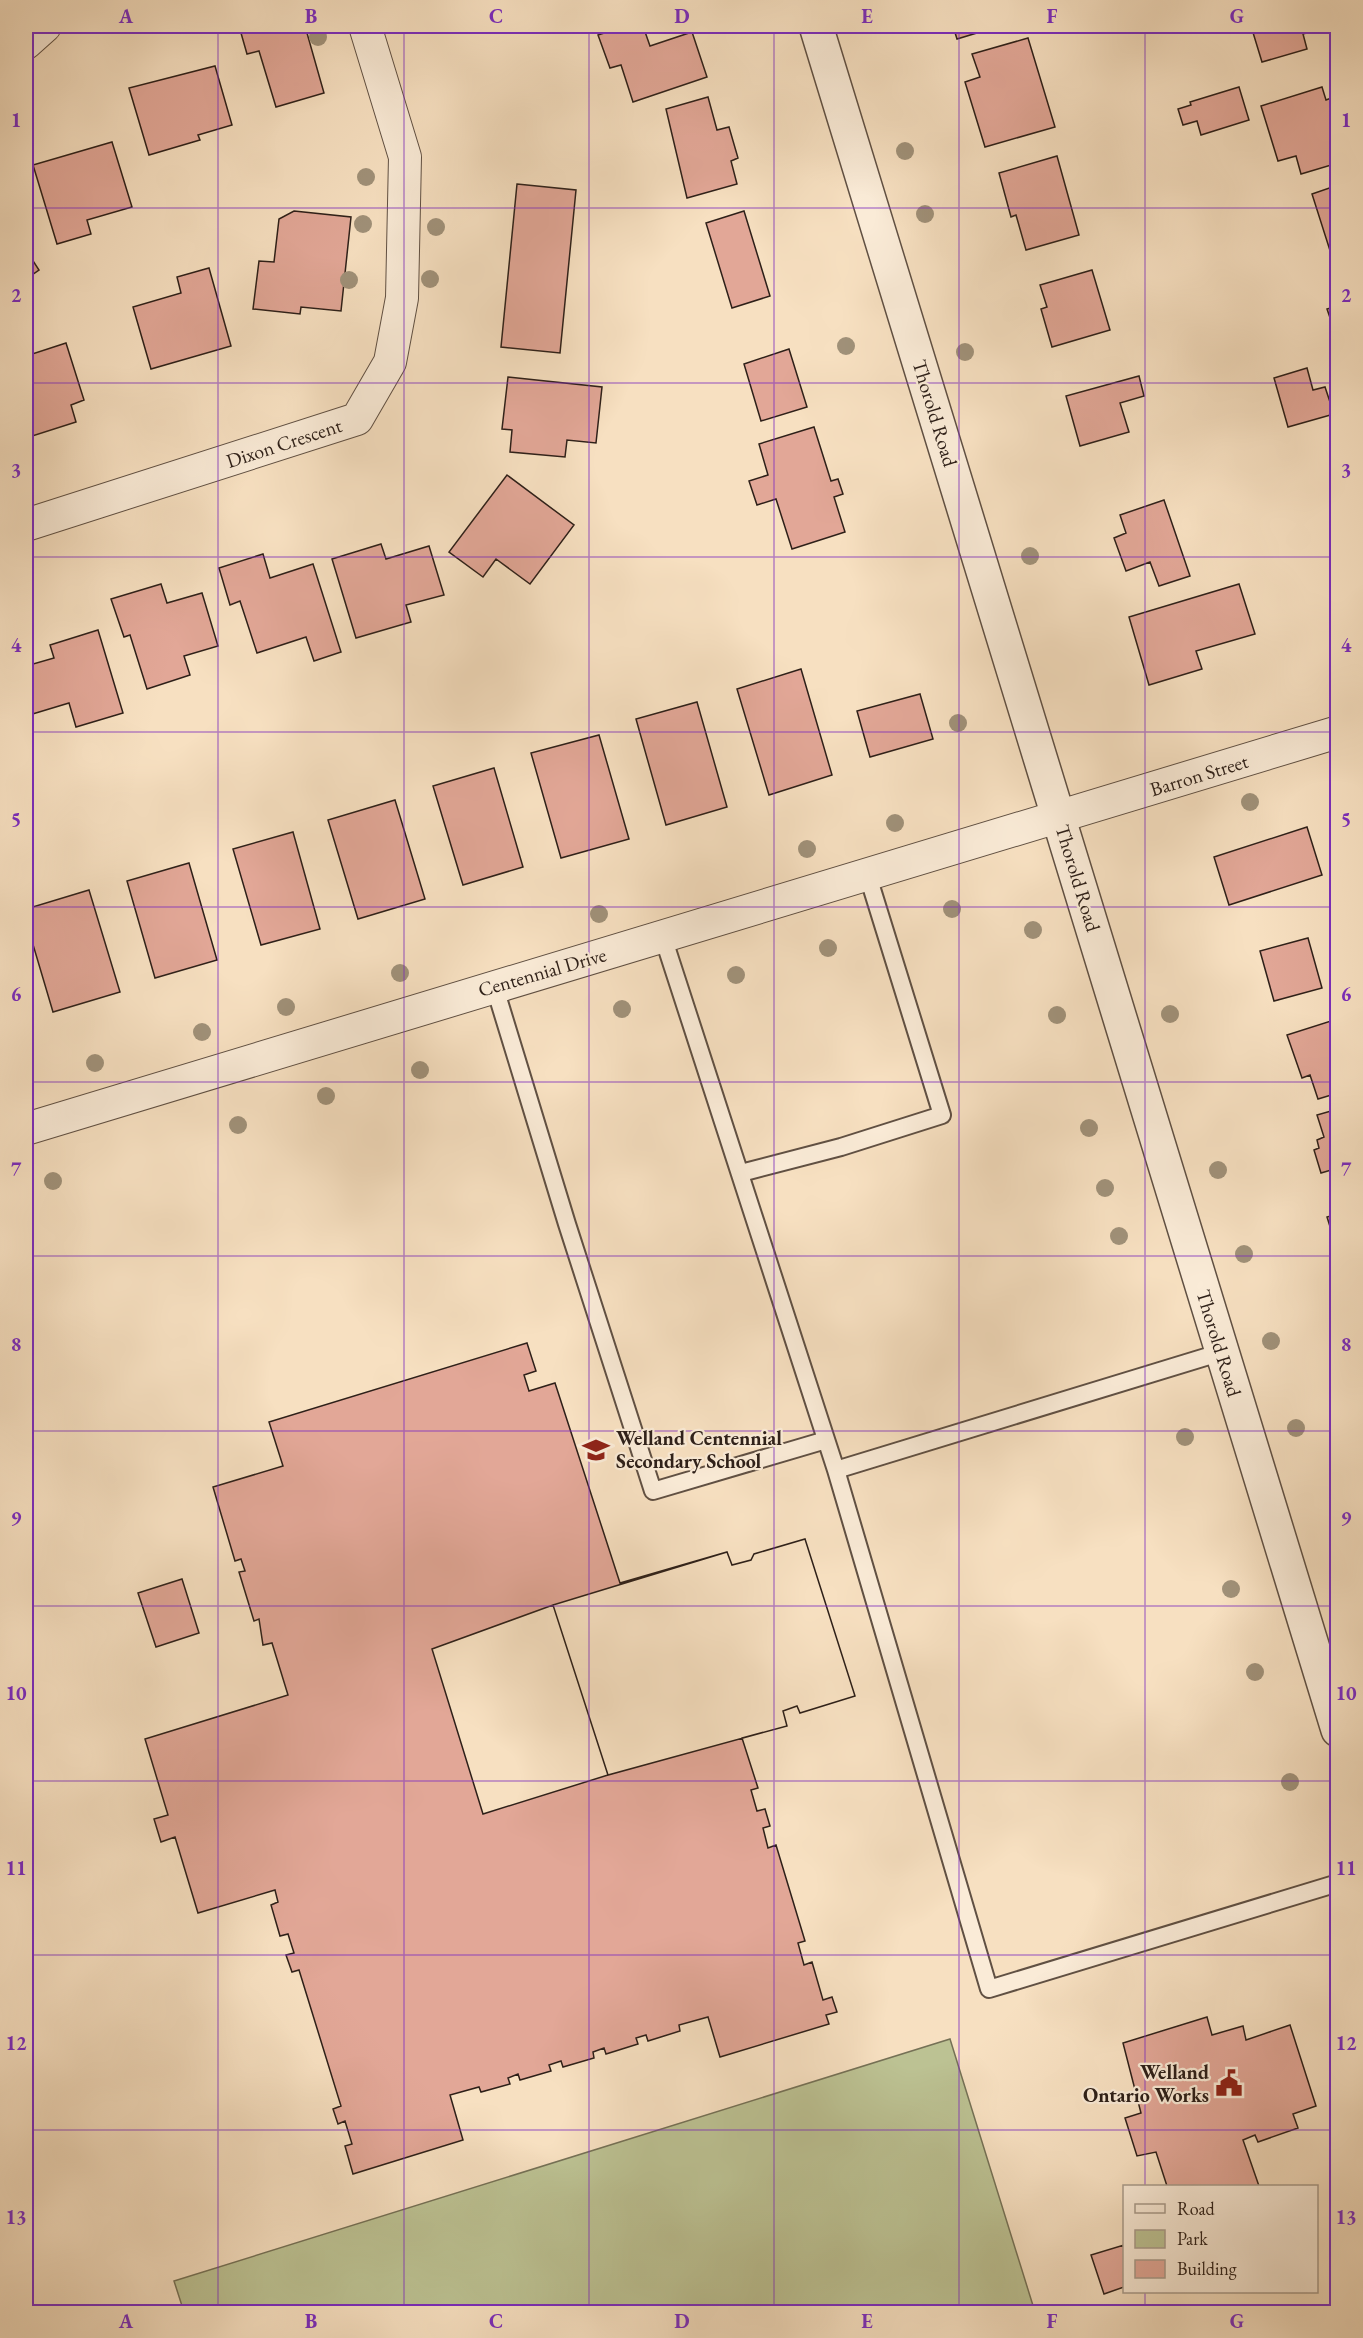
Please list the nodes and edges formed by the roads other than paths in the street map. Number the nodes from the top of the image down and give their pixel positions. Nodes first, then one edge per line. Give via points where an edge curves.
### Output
1 (45, 26) edge
2 (365, 26) edge
3 (816, 26) edge
4 (26, 43) edge
5 (26, 525) edge
6 (1338, 732) edge
7 (1059, 816) junction
8 (867, 873) junction
9 (663, 937) junction
10 (494, 985) junction
11 (26, 1129) edge
12 (741, 1173) junction
13 (1222, 1352) junction
14 (826, 1440) junction
15 (836, 1470) junction
16 (1338, 1730) edge
17 (1338, 1883) edge

1 - 4 street
2 - 5 street, Dixon Crescent via 405,158 402,286 390,362 357,419
3 - 7 street, Thorold Road
6 - 7 street, Barron Street
7 - 8 street, Centennial Drive
7 - 13 street, Thorold Road
8 - 9 street, Centennial Drive
8 - 12 lane via 942,1115
9 - 10 street, Centennial Drive
9 - 12 lane
10 - 11 street, Centennial Drive
10 - 14 lane via 653,1491
12 - 14 lane
13 - 15 lane
13 - 16 street, Thorold Road
14 - 15 lane
15 - 17 lane via 989,1989

